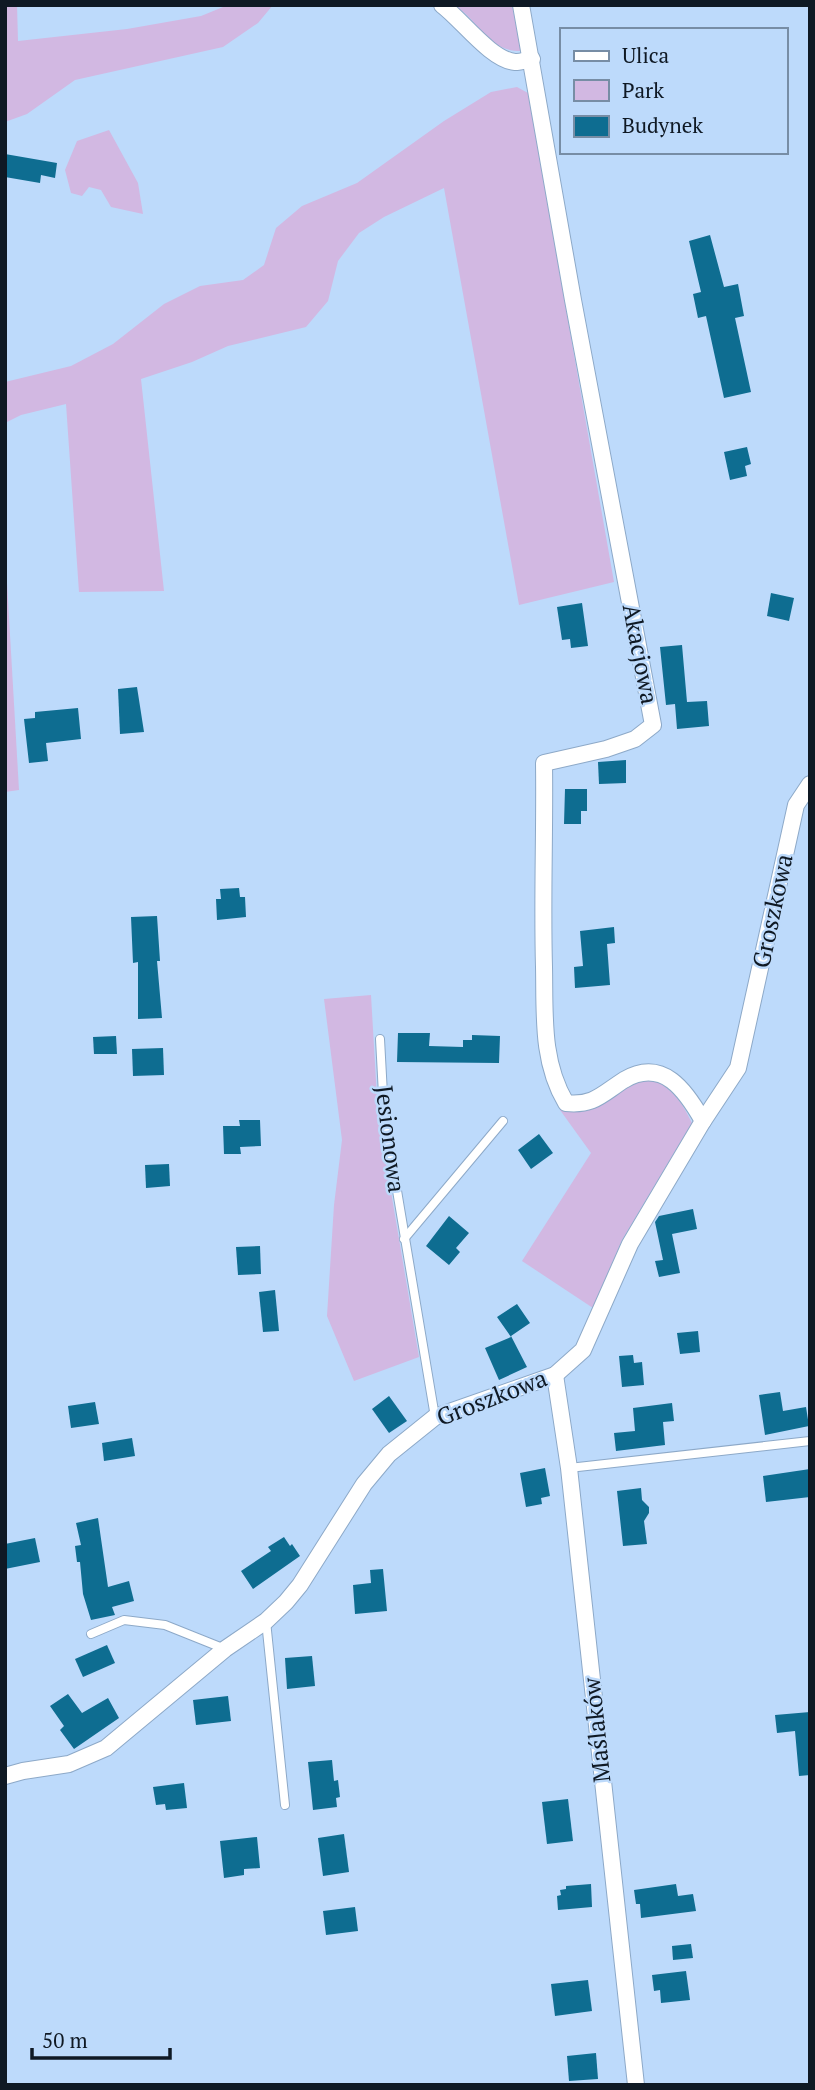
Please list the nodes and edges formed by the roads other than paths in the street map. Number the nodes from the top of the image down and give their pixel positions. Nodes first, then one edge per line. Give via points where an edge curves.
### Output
1 (442, 5) edge
2 (522, 5) edge
3 (532, 59) junction
4 (810, 784) edge
5 (380, 1039) dead end
6 (503, 1121) dead end
7 (703, 1121) junction
8 (404, 1240) junction
9 (555, 1375) junction
10 (435, 1417) junction
11 (810, 1441) edge
12 (569, 1468) junction
13 (266, 1621) junction
14 (91, 1634) dead end
15 (225, 1649) junction
16 (5, 1776) edge
17 (285, 1805) dead end
18 (636, 2085) edge

1 - 3 street via 502,58 515,62
2 - 3 street, Akacjowa
3 - 7 street, Akacjowa via 653,725 635,739 544,763 547,1057 566,1103 594,1101 625,1079 649,1072 683,1089
4 - 7 street, Groszkowa via 796,805 738,1068
5 - 8 lane, Jesionowa via 384,1113
6 - 8 lane, Jesionowa
7 - 9 street, Groszkowa via 629,1244 583,1350
8 - 10 lane, Jesionowa
9 - 10 street, Groszkowa
9 - 12 street, Maślaków
10 - 13 street, Groszkowa via 389,1454 364,1484 300,1585
11 - 12 lane
12 - 18 street, Maślaków
13 - 15 street, Groszkowa
13 - 17 lane
14 - 15 lane via 124,1620 165,1625
15 - 16 street, Groszkowa via 106,1748 69,1764

